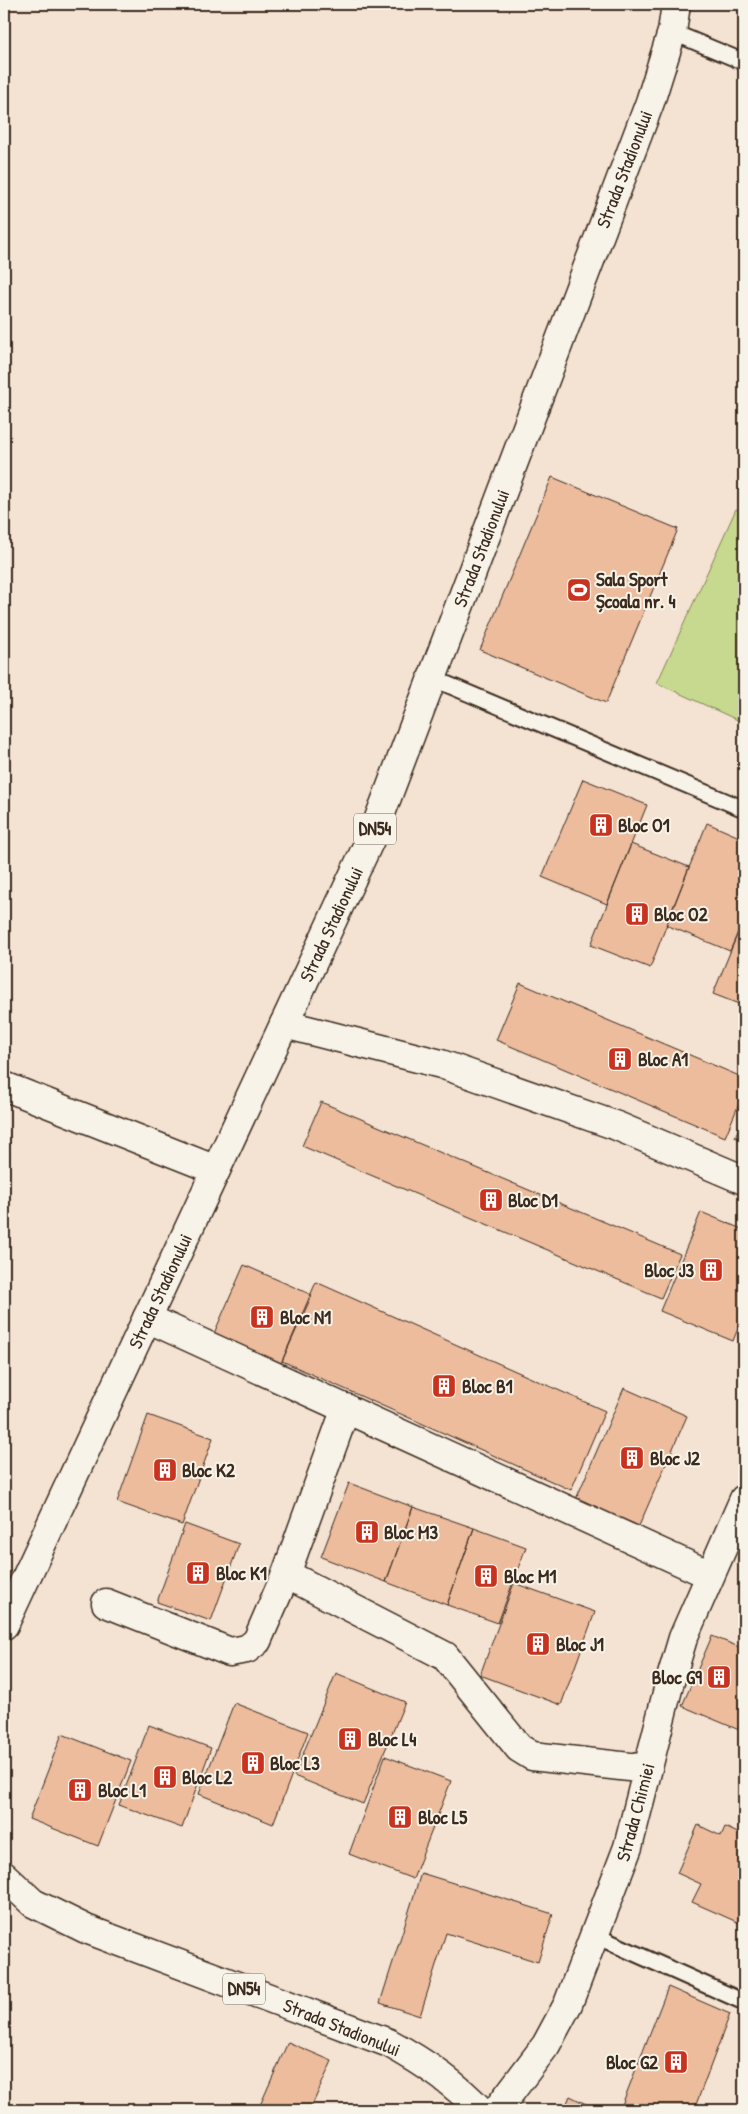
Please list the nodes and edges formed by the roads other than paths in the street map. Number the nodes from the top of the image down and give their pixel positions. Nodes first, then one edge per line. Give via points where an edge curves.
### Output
1 (676, 4) edge
2 (672, 32) junction
3 (744, 62) edge
4 (432, 678) junction
5 (744, 809) edge
6 (284, 1024) junction
7 (4, 1086) edge
8 (216, 1170) junction
9 (744, 1180) edge
10 (147, 1318) junction
11 (346, 1408) junction
12 (744, 1500) edge
13 (286, 1574) junction
14 (710, 1575) junction
15 (106, 1603) dead end
16 (4, 1625) edge
17 (647, 1769) junction
18 (4, 1876) edge
19 (596, 1936) junction
20 (744, 2002) edge
21 (480, 2110) edge
22 (497, 2110) edge

1 - 2 street, Strada Stadionului / DN54
2 - 3 lane
2 - 4 street, Strada Stadionului / DN54 via 650,102
4 - 5 lane
4 - 6 street, Strada Stadionului / DN54 via 375,829
6 - 8 street, Strada Stadionului / DN54
6 - 9 street via 441,1064 617,1126
7 - 8 street
8 - 10 street, Strada Stadionului / DN54
10 - 11 street
10 - 16 street, Strada Stadionului / DN54
11 - 13 street
11 - 14 street
12 - 14 street, Strada Chimiei
13 - 15 street via 257,1641 247,1649 230,1652
13 - 17 street via 445,1656 519,1748 532,1756
14 - 17 street, Strada Chimiei via 683,1638
17 - 19 street, Strada Chimiei via 628,1846
18 - 21 street, Strada Stadionului / DN54 via 33,1903 86,1929 389,2043 453,2084
19 - 20 lane
19 - 22 street, Strada Chimiei via 568,2004 546,2045

